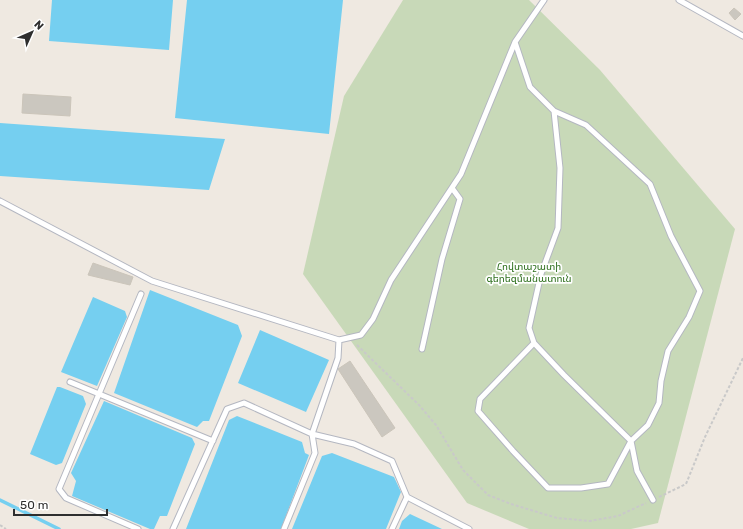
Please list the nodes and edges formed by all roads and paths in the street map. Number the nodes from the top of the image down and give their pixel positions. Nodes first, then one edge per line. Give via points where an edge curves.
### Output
1 (544, 0) edge
2 (679, 0) edge
3 (743, 36) edge
4 (515, 42) junction
5 (554, 111) junction
6 (452, 188) junction
7 (0, 201) edge
8 (142, 294) dead end
9 (349, 337) junction
10 (338, 340) junction
11 (534, 342) junction
12 (422, 349) dead end
13 (743, 358) edge
14 (70, 382) dead end
15 (98, 394) junction
16 (312, 434) junction
17 (214, 441) junction
18 (631, 441) junction
19 (407, 497) junction
20 (653, 500) junction
21 (0, 526) edge
22 (6, 529) edge
23 (138, 529) edge
24 (173, 529) edge
25 (284, 529) edge
26 (392, 529) edge
27 (469, 529) edge

1 - 4 lane
2 - 3 lane
4 - 5 lane via 530,87
4 - 6 lane via 461,174
5 - 11 lane via 560,168 558,228 541,274 529,328
5 - 18 lane via 586,125 650,184 671,236 700,291 689,317 668,350 659,403 648,425
6 - 9 lane via 391,280 373,319 361,334
6 - 12 lane via 460,199 442,259
7 - 10 lane via 152,281
8 - 15 lane
9 - 10 lane
9 - 20 path via 420,405 436,425 463,470 488,495 557,518 590,521 618,516
10 - 16 lane via 338,358
11 - 18 lane
11 - 18 lane via 480,399 478,411 548,488 581,488 608,484
13 - 20 path via 705,437 686,484
14 - 15 lane
15 - 17 lane
15 - 23 lane via 59,489 66,498
16 - 17 lane via 244,403 227,409
16 - 19 lane via 354,444 392,461
16 - 25 lane via 316,453
17 - 24 lane
18 - 20 lane via 637,471
19 - 26 lane
19 - 27 lane
21 - 22 path

